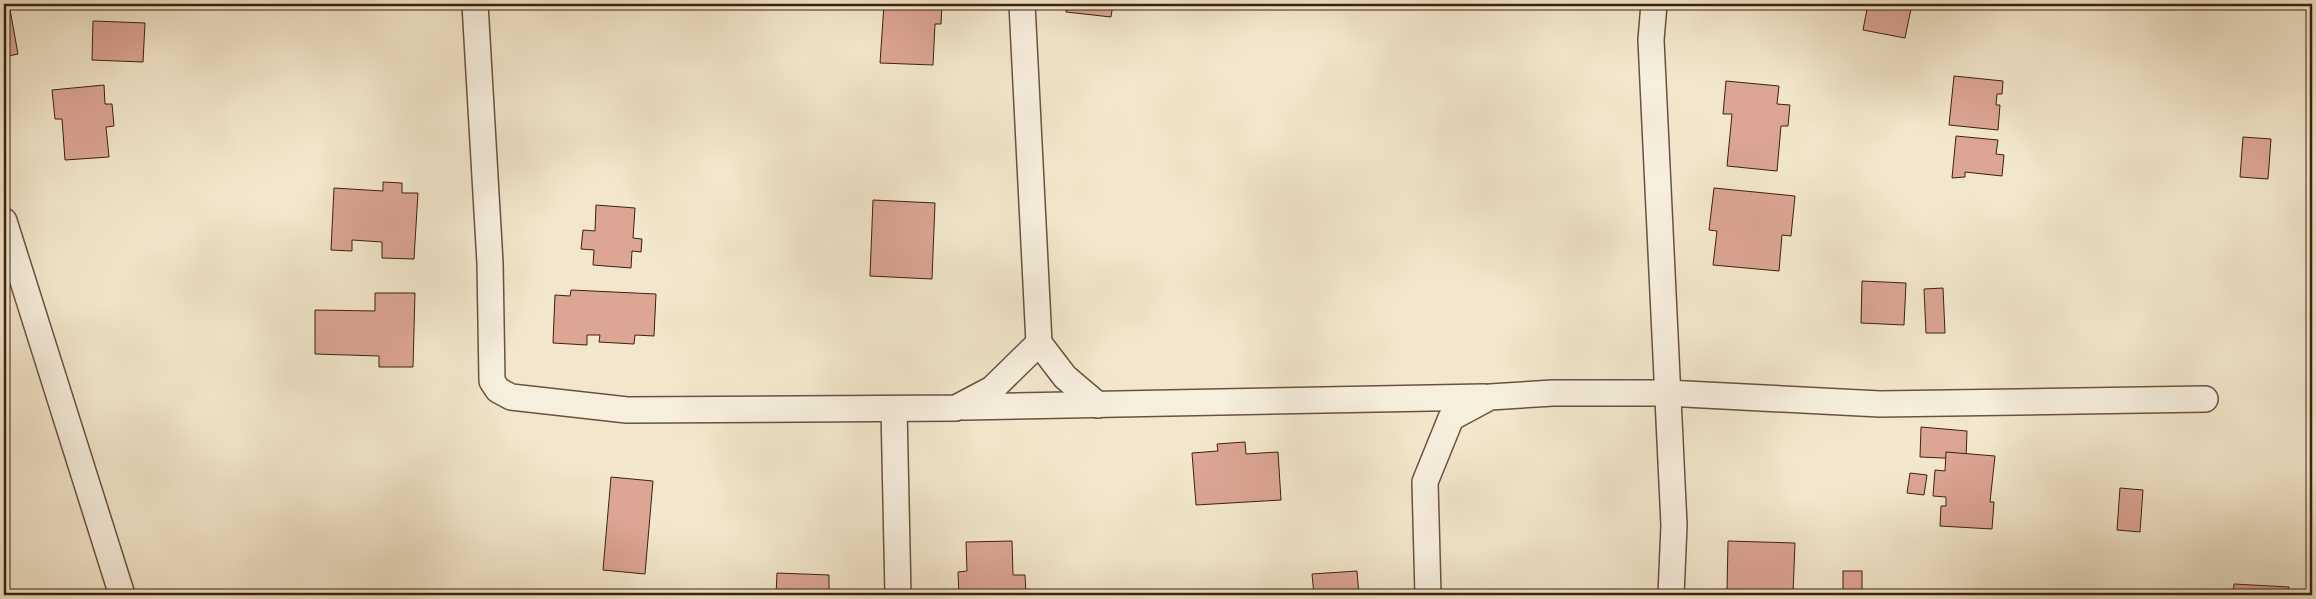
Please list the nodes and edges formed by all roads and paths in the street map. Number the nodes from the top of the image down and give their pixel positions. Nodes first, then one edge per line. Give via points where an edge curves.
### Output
1 (475, 4) edge
2 (1022, 4) edge
3 (1654, 4) edge
4 (4, 221) edge
5 (1039, 343) junction
6 (1666, 393) junction
7 (1490, 397) junction
8 (2205, 399) dead end
9 (1098, 405) junction
10 (956, 408) junction
11 (894, 409) junction
12 (122, 595) edge
13 (898, 595) edge
14 (1428, 595) edge
15 (1672, 595) edge

1 - 11 street via 490,263 492,381 498,390 511,396 627,410
2 - 5 street
3 - 6 street via 1651,40
4 - 12 street
5 - 9 street via 1065,377
5 - 10 street via 992,389
6 - 7 street via 1553,393
6 - 8 street via 1880,404
6 - 15 street via 1674,525
7 - 9 street
7 - 14 street via 1451,418 1425,482
9 - 10 street
10 - 11 street
11 - 13 street

